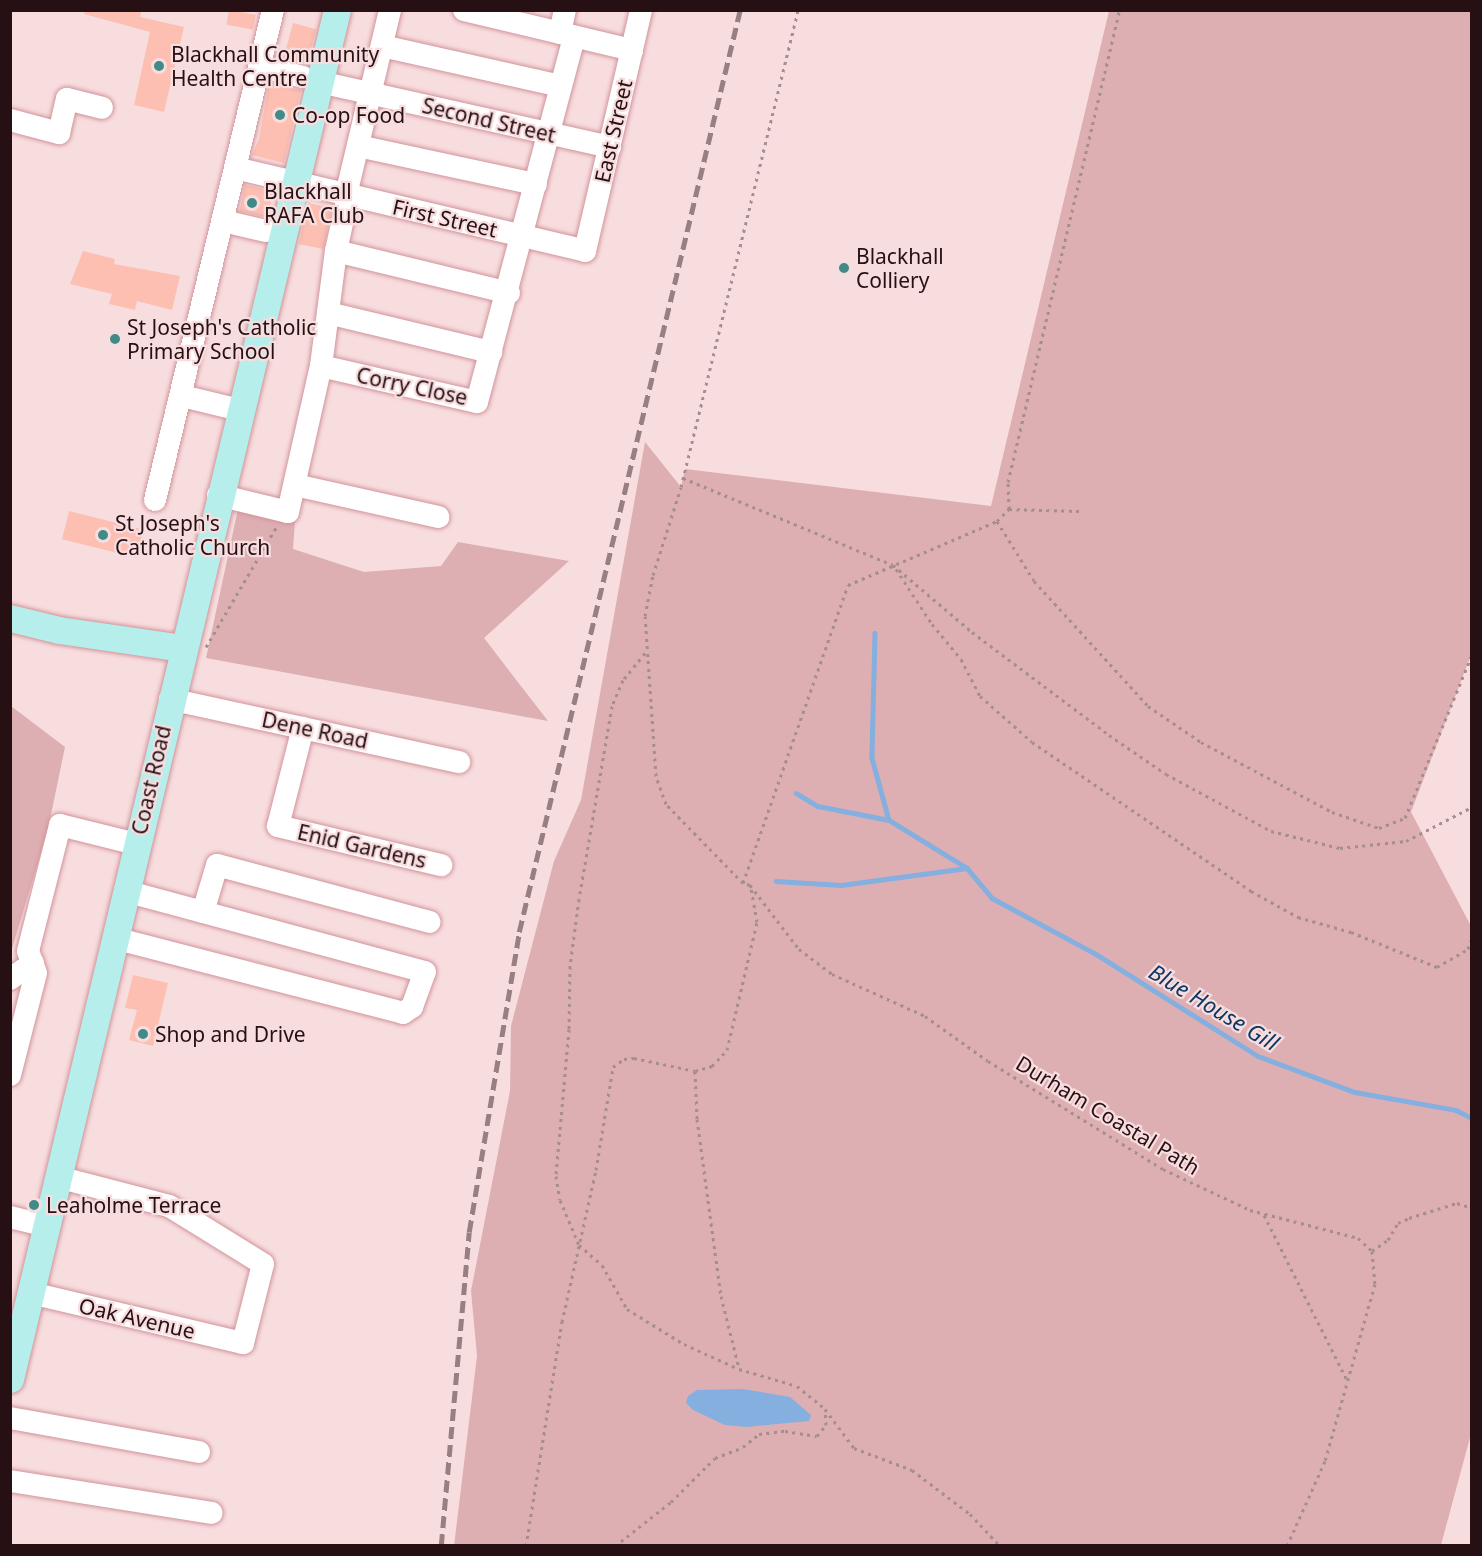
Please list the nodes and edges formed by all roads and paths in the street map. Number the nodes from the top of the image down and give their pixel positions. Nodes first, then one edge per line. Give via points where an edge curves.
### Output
1 (273, 10) edge
2 (337, 10) edge
3 (390, 10) edge
4 (464, 10) edge
5 (565, 10) edge
6 (642, 10) edge
7 (1120, 10) edge
8 (798, 12) edge
9 (567, 35) junction
10 (382, 46) junction
11 (632, 50) junction
12 (260, 66) junction
13 (303, 77) dead end
14 (333, 85) dead end
15 (561, 86) junction
16 (370, 93) junction
17 (102, 108) dead end
18 (10, 120) edge
19 (549, 134) junction
20 (358, 146) junction
21 (610, 147) junction
22 (235, 168) junction
23 (296, 183) junction
24 (536, 184) junction
25 (347, 195) junction
26 (223, 221) junction
27 (266, 231) dead end
28 (522, 236) junction
29 (336, 251) junction
30 (585, 251) joint
31 (509, 292) junction
32 (328, 313) junction
33 (491, 352) junction
34 (321, 366) junction
35 (182, 396) junction
36 (240, 411) junction
37 (683, 478) junction
38 (295, 485) junction
39 (218, 495) junction
40 (155, 500) dead end
41 (1009, 509) junction
42 (283, 511) junction
43 (1079, 511) dead end
44 (438, 517) dead end
45 (997, 521) junction
46 (893, 565) junction
47 (10, 618) edge
48 (182, 648) junction
49 (645, 653) junction
50 (1472, 656) edge
51 (170, 699) junction
52 (303, 728) junction
53 (459, 762) dead end
54 (1472, 807) edge
55 (136, 844) junction
56 (441, 865) dead end
57 (743, 883) junction
58 (750, 885) junction
59 (125, 891) junction
60 (203, 912) junction
61 (430, 922) dead end
62 (114, 938) junction
63 (1472, 938) edge
64 (33, 963) junction
65 (10, 979) edge
66 (695, 1071) junction
67 (10, 1075) edge
68 (58, 1177) junction
69 (1472, 1208) edge
70 (1263, 1213) junction
71 (10, 1217) edge
72 (46, 1226) junction
73 (579, 1245) junction
74 (1372, 1251) junction
75 (30, 1293) junction
76 (739, 1369) junction
77 (10, 1379) edge
78 (1348, 1382) junction
79 (825, 1409) junction
80 (10, 1418) edge
81 (199, 1452) dead end
82 (10, 1481) edge
83 (211, 1514) dead end
84 (526, 1545) edge
85 (615, 1545) edge
86 (1000, 1545) edge
87 (1287, 1545) edge

1 - 12 street
2 - 23 main road, Coast Road
3 - 10 street
4 - 9 street
5 - 9 street, Corry Close
6 - 11 street, East Street
7 - 41 path via 1008,482
8 - 37 path
9 - 11 street
9 - 15 street, Corry Close
10 - 15 street
10 - 16 street
11 - 21 street, East Street
12 - 13 street
12 - 22 street
14 - 16 street, Second Street
15 - 19 street, Corry Close
16 - 19 street, Second Street
16 - 20 street
17 - 18 street via 67,99 59,133
19 - 21 street, Second Street
19 - 24 street, Corry Close
20 - 24 street
20 - 25 street
21 - 30 street, East Street
22 - 23 street, First Street
22 - 26 street
23 - 25 street, First Street
23 - 36 main road, Coast Road
24 - 28 street, Corry Close
25 - 28 street, First Street
25 - 29 street
26 - 27 street
26 - 35 street
28 - 30 street, First Street
28 - 31 street, Corry Close
29 - 31 street
29 - 32 street
31 - 33 street, Corry Close
32 - 33 street
32 - 34 street
33 - 34 street, Corry Close via 477,402
34 - 38 street
35 - 36 street
35 - 40 street
36 - 39 main road, Coast Road
37 - 46 path
37 - 49 path via 653,575 645,616
38 - 42 street via 288,512
38 - 44 street
39 - 42 street
39 - 48 main road, Coast Road
41 - 43 path
41 - 45 path
42 - 48 path via 212,644
45 - 46 path
45 - 50 path via 1034,581 1148,706 1201,742 1312,801 1379,828 1405,818
46 - 54 path via 980,639 1109,735 1176,779 1271,831 1340,848 1406,841
46 - 57 path via 848,585 842,595
46 - 63 path via 961,659 980,696 1032,742 1251,891 1298,917 1351,932 1437,967 1468,949
47 - 48 main road via 59,630
48 - 51 main road, Coast Road
49 - 57 path via 656,776 666,804
49 - 73 path via 623,680 612,706 570,966 569,1029 556,1176 560,1200
51 - 52 street, Dene Road
51 - 55 main road, Coast Road
52 - 53 street, Dene Road
52 - 56 street, Enid Gardens via 278,826
55 - 59 main road, Coast Road
55 - 64 street via 60,825 28,951
57 - 58 path
58 - 66 path via 757,922 727,1050 712,1066
58 - 70 path, Durham Coastal Path via 799,949 832,974 925,1016 988,1061 1163,1169
59 - 60 street
59 - 62 main road, Coast Road
60 - 61 street via 217,866
60 - 62 street via 425,972 420,990 412,1006 403,1013
62 - 68 main road, Coast Road
64 - 65 street
64 - 67 street via 36,974
66 - 73 path via 634,1058 624,1059 613,1067
66 - 76 path via 697,1119 721,1296
68 - 72 main road, Coast Road
68 - 75 street, Oak Avenue via 169,1206 263,1264 243,1343
69 - 74 path via 1457,1203 1409,1218 1398,1223 1388,1240
70 - 74 path, Durham Coastal Path via 1358,1238
70 - 78 path
71 - 72 street
72 - 75 main road, Coast Road
73 - 76 path via 602,1264 627,1309 684,1344
73 - 84 path via 562,1322
74 - 78 path via 1375,1284
75 - 77 main road, Coast Road
76 - 79 path via 797,1386
78 - 87 path via 1325,1461
79 - 85 path via 826,1425 817,1436 785,1431 759,1434 743,1447 714,1458 671,1502
79 - 86 path via 854,1448 912,1470 970,1514
80 - 81 street
82 - 83 street

